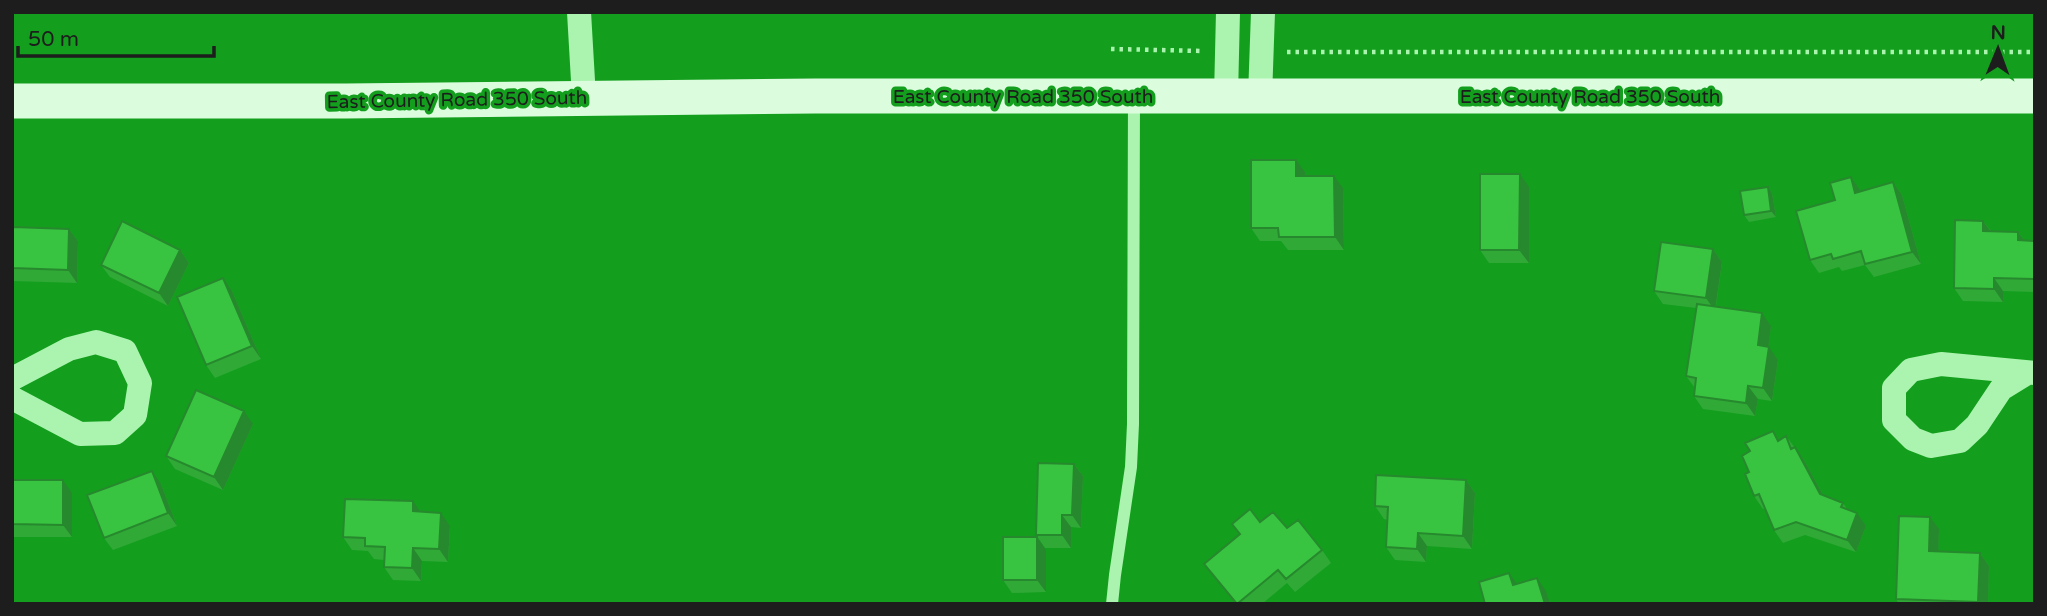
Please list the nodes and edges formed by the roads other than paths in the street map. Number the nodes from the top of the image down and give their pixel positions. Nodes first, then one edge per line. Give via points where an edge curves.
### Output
1 (579, 12) edge
2 (1228, 12) edge
3 (1263, 12) edge
4 (1226, 96) junction
5 (2035, 96) edge
6 (1134, 97) junction
7 (1260, 97) junction
8 (584, 98) junction
9 (12, 101) edge
10 (2031, 373) edge
11 (12, 379) edge
12 (12, 398) edge
13 (1112, 604) edge

1 - 8 street
2 - 4 street
3 - 7 street
4 - 6 street, East County Road 350 South
4 - 7 street, East County Road 350 South
5 - 7 street, East County Road 350 South
6 - 8 street, East County Road 350 South
6 - 13 lane via 1133,424
8 - 9 street, East County Road 350 South
10 - 10 street via 2001,389 1960,441 1931,446 1913,439 1894,420 1894,388 1912,370 1941,364
11 - 12 street via 69,349 96,342 125,351 140,383 135,415 115,433 80,434

